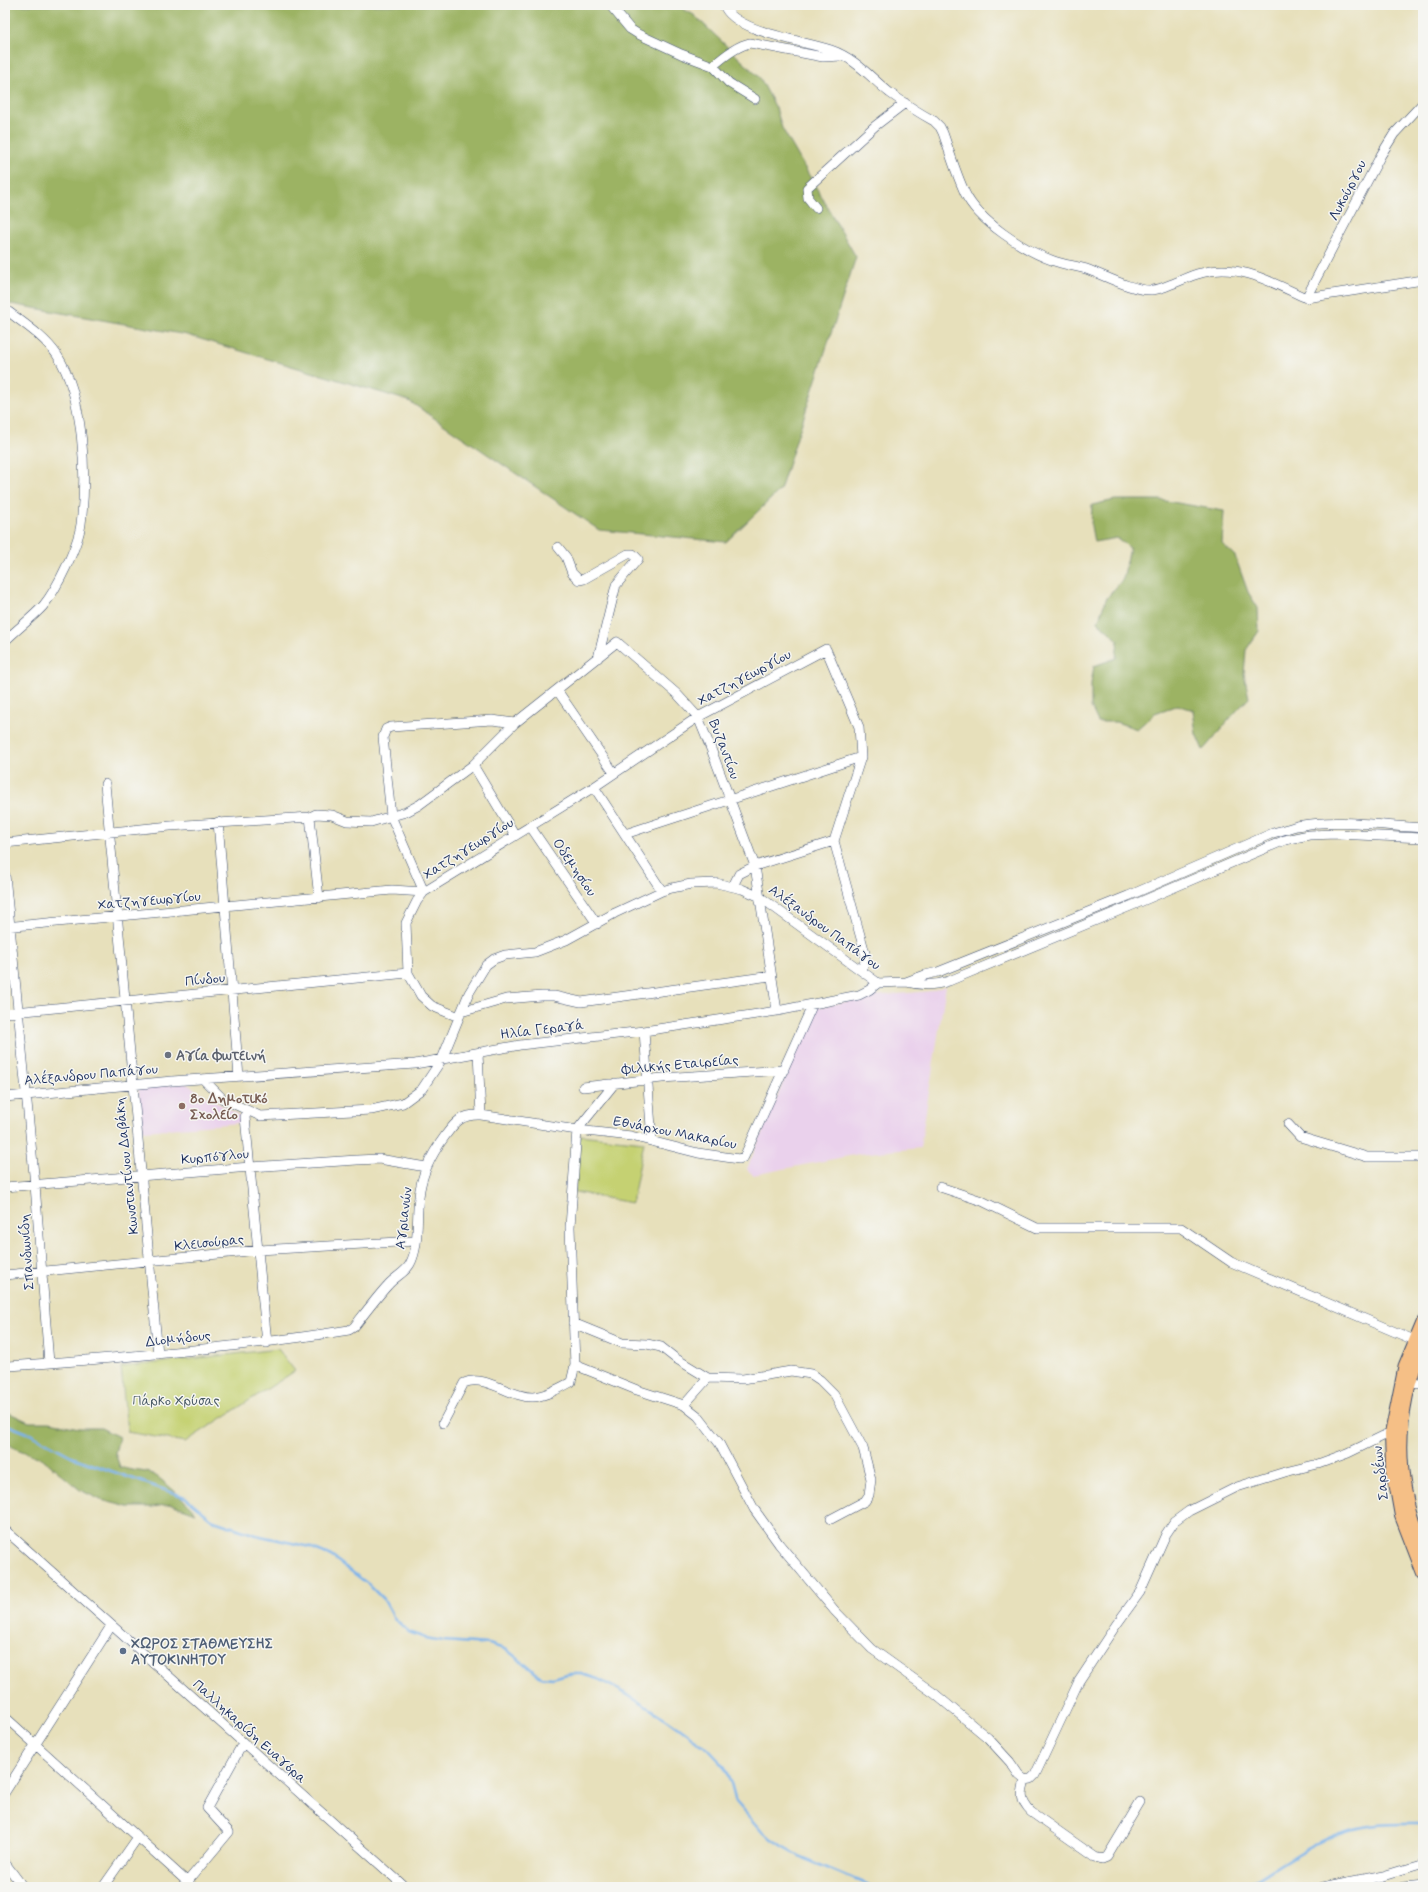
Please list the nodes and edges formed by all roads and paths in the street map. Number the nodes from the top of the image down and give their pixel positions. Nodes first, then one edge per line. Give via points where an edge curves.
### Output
1 (610, 5) edge
2 (724, 5) edge
3 (845, 56) junction
4 (713, 66) junction
5 (755, 99) dead end
6 (906, 103) junction
7 (1423, 103) edge
8 (816, 208) dead end
9 (1423, 280) edge
10 (1306, 298) junction
11 (5, 309) edge
12 (558, 547) dead end
13 (5, 641) edge
14 (598, 658) junction
15 (557, 690) junction
16 (698, 717) junction
17 (515, 723) junction
18 (861, 757) junction
19 (473, 765) junction
20 (614, 772) junction
21 (105, 784) dead end
22 (594, 787) junction
23 (730, 801) junction
24 (391, 816) junction
25 (310, 817) junction
26 (218, 822) junction
27 (530, 826) junction
28 (1423, 828) edge
29 (110, 831) junction
30 (625, 834) junction
31 (515, 835) junction
32 (1423, 838) edge
33 (834, 841) junction
34 (5, 843) edge
35 (755, 866) junction
36 (5, 875) edge
37 (733, 886) junction
38 (662, 891) junction
39 (424, 892) junction
40 (760, 896) junction
41 (319, 898) junction
42 (226, 906) junction
43 (118, 916) junction
44 (597, 924) junction
45 (7, 927) edge
46 (862, 970) junction
47 (408, 972) junction
48 (771, 976) junction
49 (906, 982) junction
50 (878, 983) junction
51 (233, 991) junction
52 (126, 1002) junction
53 (813, 1004) junction
54 (778, 1011) junction
55 (18, 1012) junction
56 (5, 1013) edge
57 (460, 1014) junction
58 (644, 1032) junction
59 (478, 1053) junction
60 (442, 1059) junction
61 (784, 1070) junction
62 (239, 1077) junction
63 (204, 1080) junction
64 (647, 1080) junction
65 (615, 1083) junction
66 (133, 1084) junction
67 (584, 1087) dead end
68 (26, 1094) junction
69 (5, 1097) edge
70 (247, 1112) junction
71 (481, 1114) junction
72 (1288, 1124) dead end
73 (577, 1130) junction
74 (652, 1142) junction
75 (1423, 1157) edge
76 (250, 1167) junction
77 (426, 1167) junction
78 (141, 1176) junction
79 (35, 1186) junction
80 (5, 1187) edge
81 (940, 1188) dead end
82 (415, 1241) junction
83 (258, 1250) junction
84 (150, 1262) junction
85 (41, 1272) junction
86 (5, 1275) edge
87 (1423, 1322) edge
88 (573, 1323) junction
89 (349, 1330) joint
90 (267, 1343) junction
91 (1419, 1343) edge
92 (158, 1354) junction
93 (49, 1363) junction
94 (575, 1365) junction
95 (9, 1366) dead end
96 (708, 1378) junction
97 (1405, 1383) junction
98 (1423, 1384) edge
99 (684, 1405) junction
100 (443, 1423) dead end
101 (1395, 1434) junction
102 (831, 1519) dead end
103 (5, 1530) edge
104 (1423, 1549) edge
105 (1423, 1573) edge
106 (111, 1626) junction
107 (5, 1717) edge
108 (243, 1743) junction
109 (35, 1744) junction
110 (1025, 1780) junction
111 (5, 1792) edge
112 (1140, 1802) dead end
113 (138, 1837) junction
114 (5, 1863) edge
115 (1423, 1863) edge
116 (190, 1884) edge
117 (1423, 1885) edge
118 (23, 1887) edge
119 (103, 1887) edge
120 (405, 1887) edge
121 (1323, 1887) edge
122 (1403, 1887) edge

1 - 4 street via 630,29 638,34
2 - 3 street via 730,15 744,24
3 - 4 street via 823,57 750,43 723,57
3 - 6 street
4 - 5 street via 729,83
6 - 8 street via 875,126 807,188 808,198
6 - 10 street via 940,127 965,194 976,208 995,227 1028,251 1140,288 1153,290 1200,272 1227,269 1251,274
7 - 10 street, Λυκούργου via 1394,134 1381,155
9 - 10 street
11 - 13 street via 36,332 56,355 67,377 76,404 82,439 83,476 81,525 74,548 58,582 43,605
12 - 14 street via 566,557 572,573 579,580 628,554 633,554 638,559 616,585
14 - 15 street
14 - 16 street, Βυζαντίου via 617,642 677,694
15 - 17 street
15 - 20 street
16 - 18 street, Χατζηγεωργίου via 826,649 859,727
16 - 20 street, Χατζηγεωργίου
16 - 23 street, Βυζαντίου
17 - 19 street
17 - 24 street via 492,720 386,729 383,737
18 - 23 street
18 - 33 street
19 - 24 street via 419,805
19 - 31 street
20 - 22 street, Χατζηγεωργίου
21 - 29 street, Κωνσταντίνου Δαβάκη
22 - 27 street, Χατζηγεωργίου
22 - 30 street
23 - 30 street
23 - 35 street, Βυζαντίου
24 - 25 street via 371,822 347,821 332,815 316,814
24 - 39 street
25 - 26 street
25 - 41 street
26 - 29 street
26 - 42 street
27 - 31 street, Χατζηγεωργίου
27 - 44 street, Οδεμησίου
28 - 49 street via 1320,823 1273,833 1106,904 938,972
29 - 34 street
29 - 43 street, Κωνσταντίνου Δαβάκη
30 - 38 street
31 - 39 street, Χατζηγεωργίου
32 - 49 street via 1336,834 1309,835 1285,840 1133,906 949,981 926,985
33 - 35 street
33 - 46 street via 866,953
35 - 37 street via 739,874
35 - 40 street, Βυζαντίου
36 - 45 street, Σπανδωνίδη
37 - 38 street, Αλέξανδρου Παπάγου via 716,883
37 - 40 street, Αλέξανδρου Παπάγου
38 - 44 street, Αλέξανδρου Παπάγου
39 - 41 street, Χατζηγεωργίου via 392,890
39 - 47 street via 406,923
40 - 46 street, Αλέξανδρου Παπάγου
40 - 48 street, Βυζαντίου
41 - 42 street, Χατζηγεωργίου
42 - 43 street, Χατζηγεωργίου
42 - 51 street
43 - 45 street, Χατζηγεωργίου
43 - 52 street, Κωνσταντίνου Δαβάκη
44 - 57 street, Αλέξανδρου Παπάγου via 535,952 494,958 479,975
45 - 55 street, Σπανδωνίδη
46 - 50 street, Αλέξανδρου Παπάγου
47 - 51 street, Πίνδου
47 - 57 street via 421,996 432,1006
48 - 54 street, Βυζαντίου
48 - 57 street via 581,1002 554,996 506,999
49 - 50 street
50 - 53 street, Ηλία Γεραγά via 859,995
51 - 52 street, Πίνδου
51 - 62 street
52 - 55 street, Πίνδου
52 - 66 street, Κωνσταντίνου Δαβάκη
53 - 54 street, Ηλία Γεραγά
53 - 61 street, Εθνάρχου Μακαρίου
54 - 58 street, Ηλία Γεραγά
55 - 56 street, Πίνδου
55 - 68 street, Σπανδωνίδη
57 - 60 street, Αλέξανδρου Παπάγου
58 - 59 street, Ηλία Γεραγά via 520,1045
58 - 64 street
59 - 60 street, Ηλία Γεραγά
59 - 71 street
60 - 62 street, Ηλία Γεραγά via 415,1064
60 - 70 street, Αλέξανδρου Παπάγου via 422,1089 403,1103 371,1110 260,1116
61 - 64 street, Φιλικής Εταιρείας
61 - 74 street, Εθνάρχου Μακαρίου via 744,1158 698,1153
62 - 63 street, Ηλία Γεραγά
63 - 66 street, Αλέξανδρου Παπάγου
63 - 70 street, Αλέξανδρου Παπάγου via 223,1099
64 - 65 street, Φιλικής Εταιρείας
64 - 74 street
65 - 67 street
65 - 73 street, Φιλικής Εταιρείας
66 - 68 street, Αλέξανδρου Παπάγου
66 - 78 street, Κωνσταντίνου Δαβάκη
68 - 69 street, Αλέξανδρου Παπάγου
68 - 79 street, Σπανδωνίδη
70 - 76 street via 245,1117
71 - 73 street, Εθνάρχου Μακαρίου
71 - 77 street, Αγριανών via 470,1114 454,1124
72 - 75 street via 1300,1137 1367,1157
73 - 74 street, Εθνάρχου Μακαρίου via 631,1136
73 - 88 street via 570,1227
76 - 77 street, Κυρπόγλου via 378,1159
76 - 78 street, Κυρπόγλου
76 - 83 street
77 - 82 street, Αγριανών via 418,1198
78 - 79 street, Κυρπόγλου
78 - 84 street, Κωνσταντίνου Δαβάκη
79 - 80 street, Κυρπόγλου
79 - 85 street, Σπανδωνίδη
81 - 91 street via 982,1201 1037,1228 1181,1228 1231,1262
82 - 83 street, Κλεισούρας
82 - 89 street, Αγριανών via 410,1266 388,1285
83 - 84 street, Κλεισούρας
83 - 90 street
84 - 85 street, Κλεισούρας
84 - 92 street, Κωνσταντίνου Δαβάκη
85 - 86 street, Κλεισούρας
85 - 93 street, Σπανδωνίδη
87 - 91 main road, Σαρδέων
88 - 94 street
88 - 96 street via 622,1344 661,1347
89 - 90 street, Διομήδους
90 - 92 street, Διομήδους
91 - 97 main road, Σαρδέων
92 - 93 street, Διομήδους
93 - 95 street, Διομήδους
94 - 99 street via 630,1388
94 - 100 street via 572,1382 533,1397 477,1380 464,1383
96 - 99 street
96 - 102 street via 743,1379 791,1371 811,1374 828,1387 863,1448 871,1479 865,1501
97 - 98 street
97 - 101 main road, Σαρδέων
99 - 110 street via 706,1425 719,1443 754,1509 835,1612 872,1648 935,1694 988,1738
101 - 104 main road, Σαρδέων via 1406,1498
101 - 105 main road, Σαρδέων via 1392,1466 1401,1516
101 - 110 street via 1318,1464 1238,1487 1189,1511 1174,1522 1140,1592 1079,1681 1035,1775 1032,1779
103 - 106 street, Παλληκαρίδη Ευαγόρα
106 - 108 street, Παλληκαρίδη Ευαγόρα
106 - 109 street
107 - 109 street
108 - 116 street via 207,1808 229,1832
108 - 120 street, Παλληκαρίδη Ευαγόρα
109 - 111 street
109 - 113 street
110 - 112 street via 1022,1791 1023,1804 1095,1857 1102,1859 1107,1857
113 - 116 street
113 - 119 street
114 - 118 street
115 - 121 street
117 - 122 street

